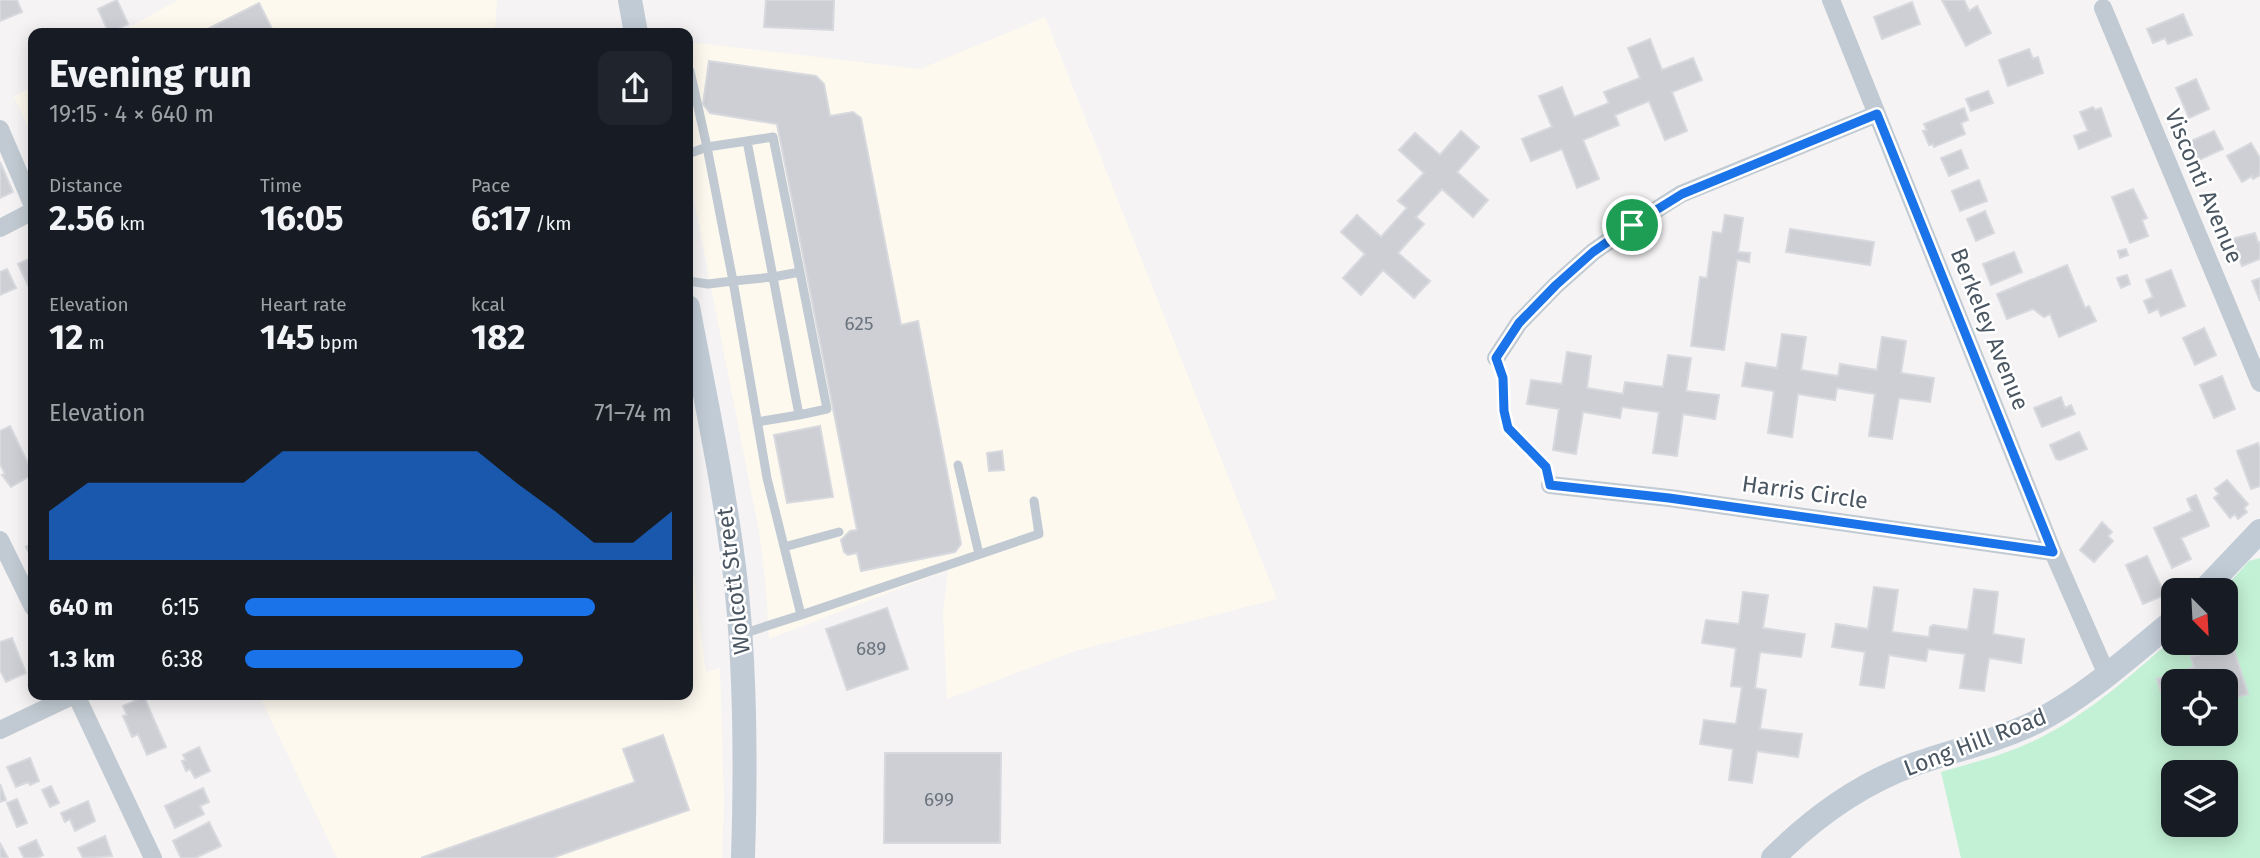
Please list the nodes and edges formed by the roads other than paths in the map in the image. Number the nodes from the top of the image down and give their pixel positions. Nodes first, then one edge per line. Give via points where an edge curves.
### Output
1 (630, 0) edge
2 (1831, 0) edge
3 (2103, 8) dead end
4 (635, 28) edge
5 (693, 84) edge
6 (1877, 114) junction
7 (0, 129) edge
8 (747, 141) junction
9 (707, 147) junction
10 (693, 152) edge
11 (28, 197) edge
12 (28, 212) edge
13 (0, 228) edge
14 (800, 272) junction
15 (773, 277) junction
16 (733, 281) junction
17 (693, 282) edge
18 (693, 334) edge
19 (1496, 358) road end
20 (2260, 383) edge
21 (799, 415) junction
22 (757, 422) junction
23 (958, 465) dead end
24 (1550, 485) road end
25 (1034, 502) dead end
26 (2260, 531) edge
27 (839, 533) dead end
28 (0, 540) edge
29 (784, 547) junction
30 (2053, 552) junction
31 (979, 554) junction
32 (2215, 578) edge
33 (28, 597) edge
34 (801, 615) junction
35 (2161, 631) edge
36 (740, 635) junction
37 (2107, 675) junction
38 (64, 700) edge
39 (77, 700) edge
40 (0, 730) edge
41 (153, 858) edge
42 (743, 858) edge
43 (1773, 858) edge

1 - 4 main road
2 - 6 street, Berkeley Avenue
3 - 20 street, Visconti Avenue
5 - 9 lane
6 - 19 street via 1682,194 1632,225 1556,285 1519,323
6 - 30 street, Berkeley Avenue
7 - 11 street
8 - 9 lane
8 - 14 lane via 773,137
8 - 15 lane
9 - 10 lane
9 - 16 lane
12 - 13 street
14 - 15 lane
14 - 21 lane via 827,409
15 - 16 lane
15 - 21 lane
16 - 17 lane
16 - 22 lane
18 - 36 main road, Wolcott Street via 729,531
21 - 22 lane
22 - 29 lane
23 - 31 lane
24 - 30 street, Harris Circle
25 - 31 lane via 1039,534
26 - 32 main road
27 - 29 lane
28 - 33 street
29 - 34 lane
30 - 37 street, Berkeley Avenue
31 - 34 lane
34 - 36 lane
35 - 37 main road, Long Hill Road
36 - 42 main road, Wolcott Street via 746,747
37 - 43 main road, Long Hill Road via 2072,701 2017,730 1915,764 1859,790 1806,825
38 - 40 street
39 - 41 street

